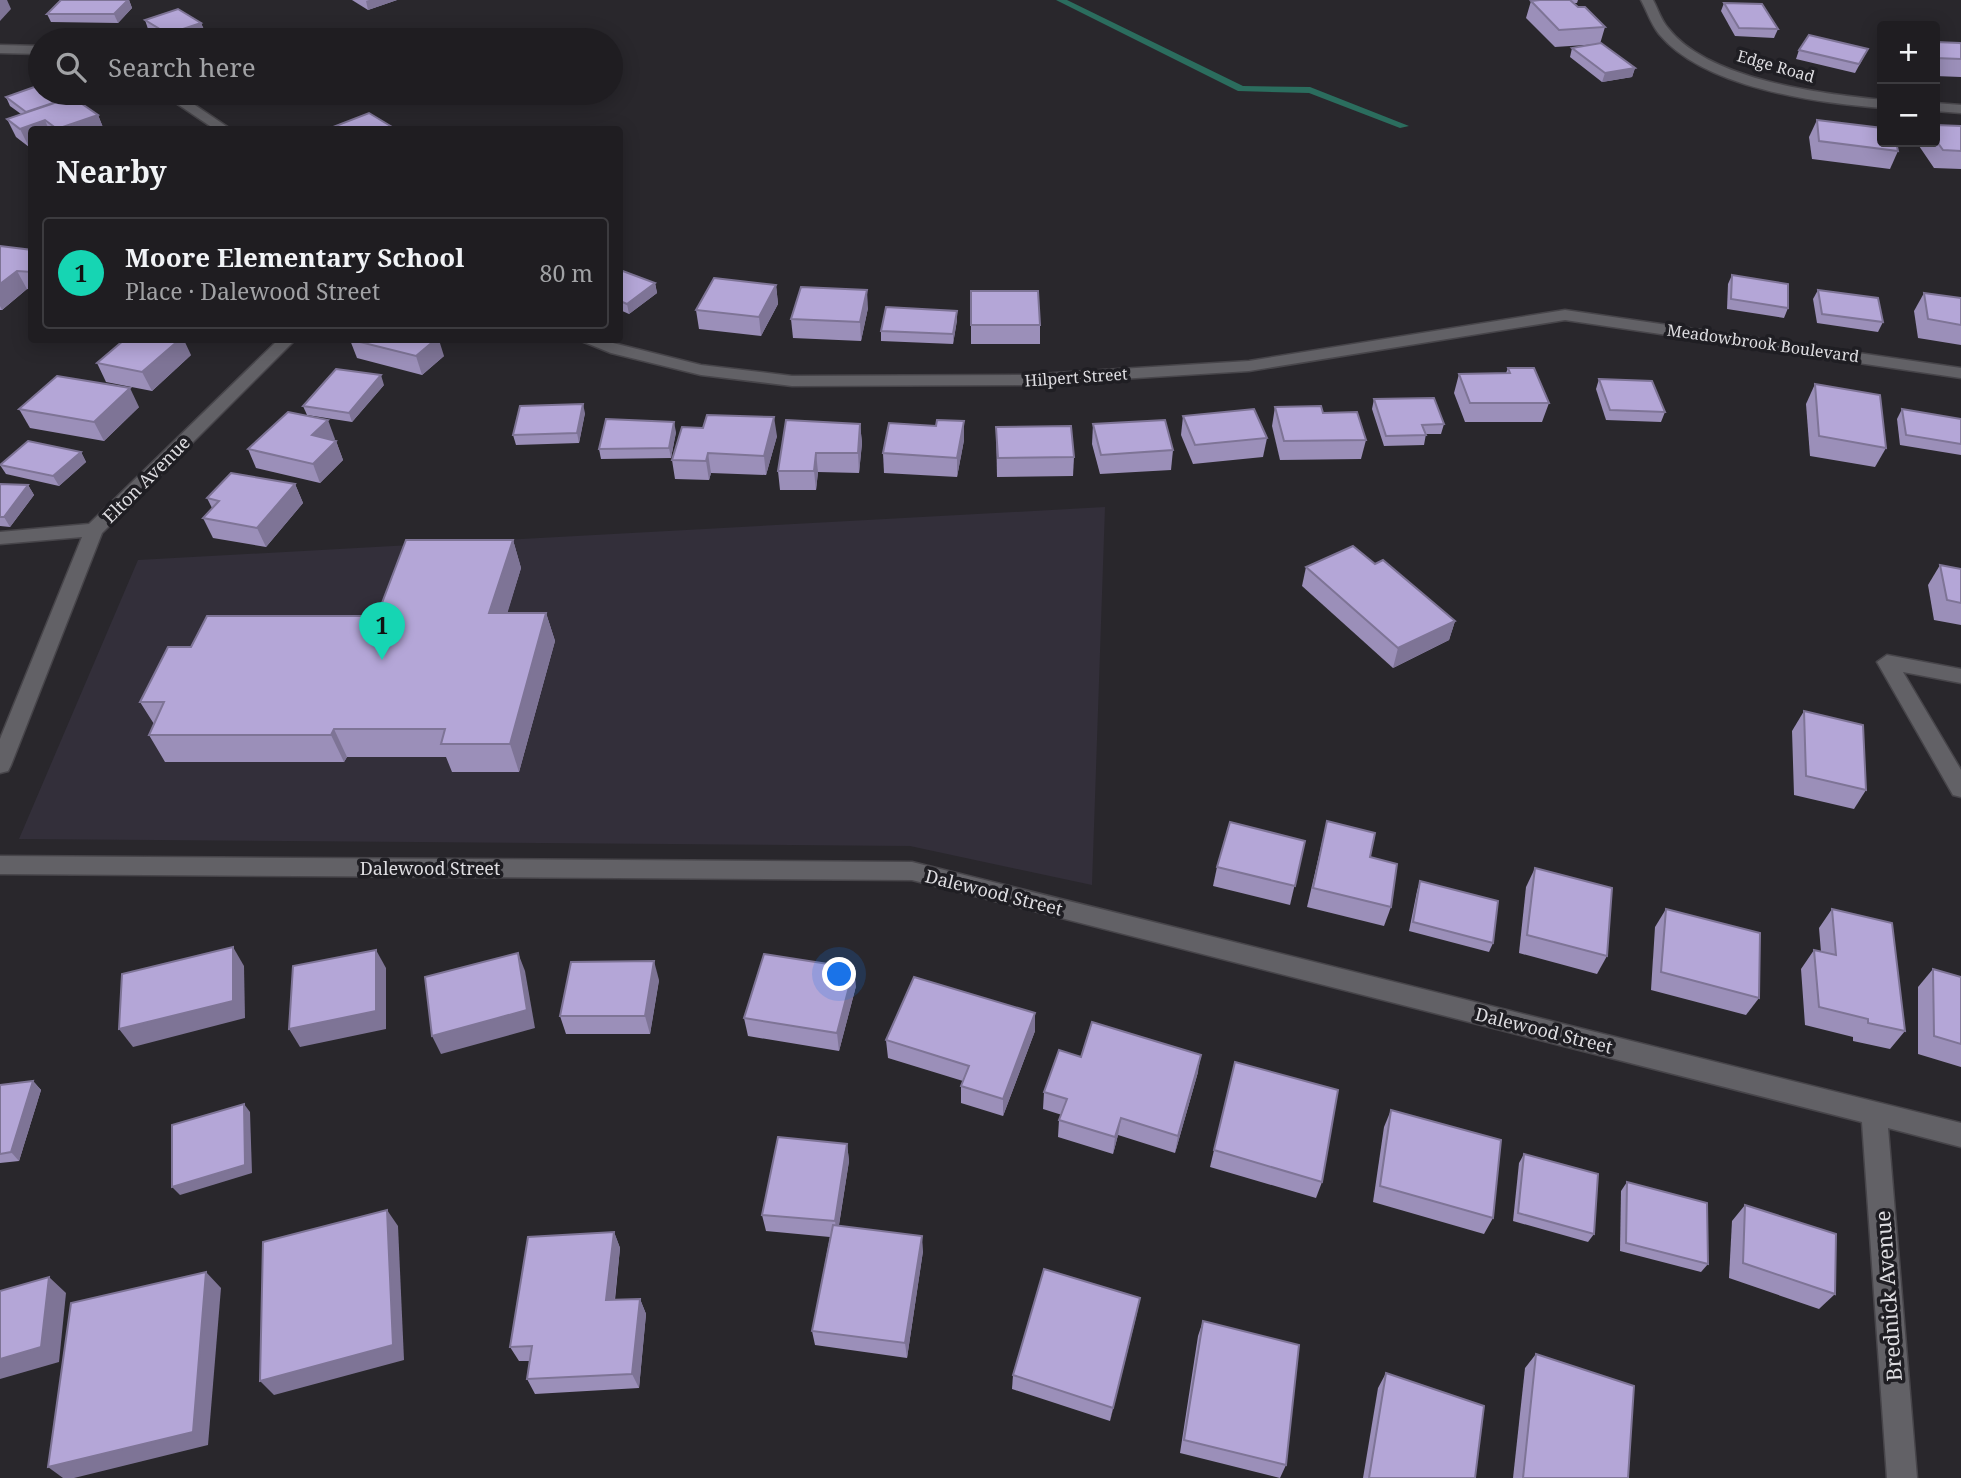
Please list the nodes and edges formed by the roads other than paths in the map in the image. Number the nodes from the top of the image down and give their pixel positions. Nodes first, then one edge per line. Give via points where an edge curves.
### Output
1 (1647, 0) edge
2 (0, 49) edge
3 (28, 50) edge
4 (1877, 103) edge
5 (187, 105) edge
6 (1940, 107) edge
7 (1961, 109) edge
8 (220, 126) edge
9 (1565, 315) joint
10 (284, 343) edge
11 (596, 343) edge
12 (1961, 373) edge
13 (94, 530) junction
14 (0, 538) edge
15 (1961, 676) edge
16 (0, 765) edge
17 (1961, 789) edge
18 (0, 865) edge
19 (1874, 1114) junction
20 (1961, 1135) edge
21 (1902, 1478) edge

1 - 4 street, Edge Road via 1665,33 1728,72 1781,89
2 - 3 street
5 - 8 street
6 - 7 street
9 - 11 street, Hilpert Street via 1249,366 1023,380 792,381 702,370
9 - 12 street, Meadowbrook Boulevard
10 - 13 street, Elton Avenue
13 - 14 street
13 - 16 street, Elton Avenue
15 - 17 street via 1887,662
18 - 19 street, Dalewood Street via 912,871
19 - 20 street, Dalewood Street
19 - 21 street, Brednick Avenue

